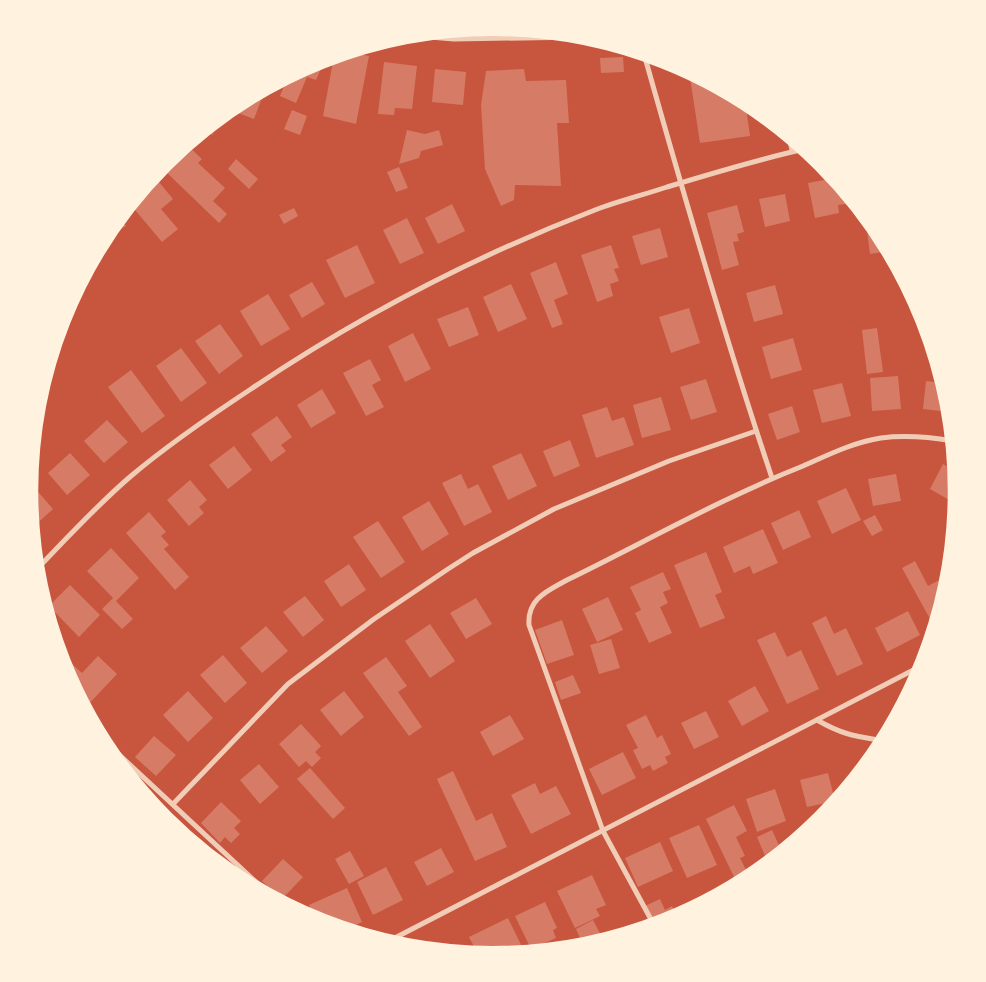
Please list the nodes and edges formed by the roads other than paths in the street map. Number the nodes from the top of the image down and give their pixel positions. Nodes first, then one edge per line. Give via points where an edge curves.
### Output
1 (476, 36) edge
2 (453, 37) edge
3 (646, 61) edge
4 (790, 145) edge
5 (797, 151) edge
6 (792, 152) junction
7 (681, 183) junction
8 (756, 431) junction
9 (946, 440) edge
10 (772, 478) junction
11 (43, 563) edge
12 (912, 671) edge
13 (817, 720) junction
14 (875, 740) edge
15 (124, 759) edge
16 (173, 804) junction
17 (603, 831) junction
18 (250, 877) edge
19 (650, 919) edge
20 (398, 936) edge

1 - 2 street
3 - 7 street
4 - 6 lane
5 - 6 street
6 - 7 street
7 - 8 street
7 - 11 street via 596,210 514,244 446,274 340,332 228,404 156,456 104,500
8 - 10 street
8 - 16 street via 669,461 554,510 473,553 374,619 288,684
9 - 10 street via 906,436 881,438 856,444
10 - 17 street via 551,589 530,607 529,625
12 - 13 street
13 - 14 street via 847,735
13 - 17 street
15 - 16 street
16 - 18 street
17 - 19 street
17 - 20 street

